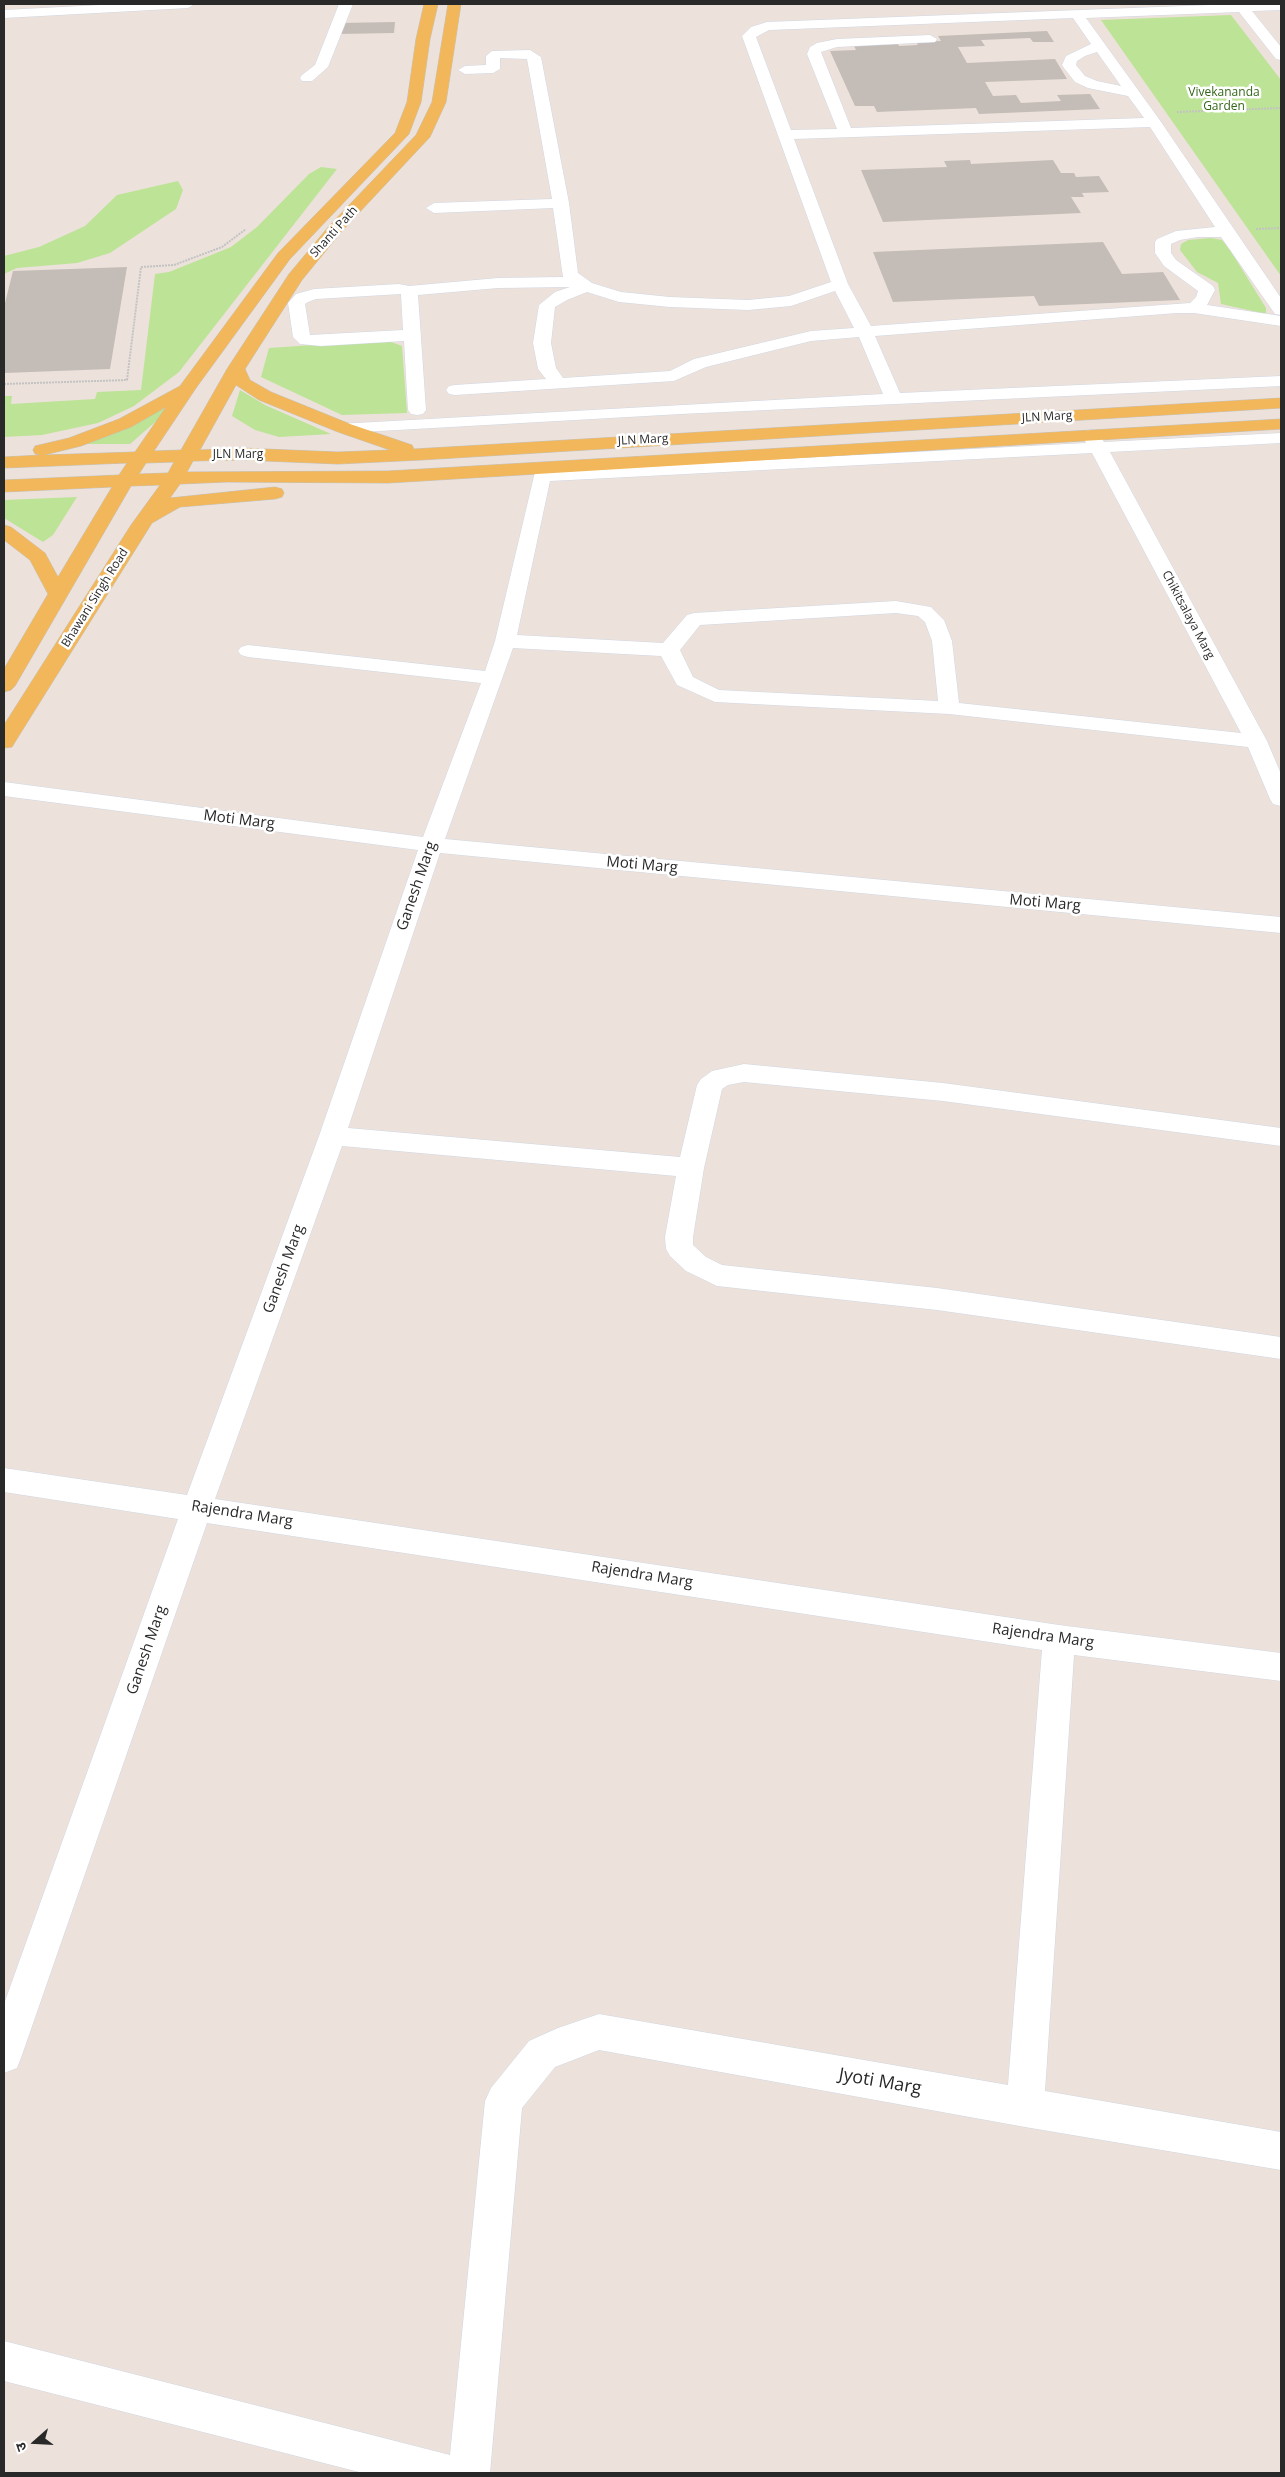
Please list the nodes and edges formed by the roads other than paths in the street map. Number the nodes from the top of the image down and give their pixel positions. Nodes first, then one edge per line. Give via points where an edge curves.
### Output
1 (188, 4) edge
2 (346, 4) edge
3 (431, 4) edge
4 (454, 4) edge
5 (1281, 6) edge
6 (1242, 7) junction
7 (942, 11) edge
8 (1076, 13) junction
9 (4, 14) edge
10 (930, 38) dead end
11 (1099, 46) junction
12 (1281, 56) edge
13 (465, 70) dead end
14 (307, 78) dead end
15 (1132, 92) junction
16 (1154, 122) junction
17 (846, 133) junction
18 (787, 135) junction
19 (561, 203) junction
20 (434, 208) dead end
21 (1226, 232) junction
22 (840, 284) junction
23 (582, 285) junction
24 (409, 291) junction
25 (1194, 308) junction
26 (1281, 310) edge
27 (1281, 321) edge
28 (866, 334) junction
29 (412, 335) junction
30 (236, 369) junction
31 (674, 376) junction
32 (1281, 381) edge
33 (558, 384) junction
34 (189, 386) junction
35 (455, 390) dead end
36 (894, 399) junction
37 (1281, 403) edge
38 (681, 409) junction
39 (417, 410) dead end
40 (1281, 424) edge
41 (344, 428) junction
42 (1281, 438) edge
43 (1094, 441) junction
44 (420, 454) junction
45 (188, 456) junction
46 (139, 458) junction
47 (4, 460) edge
48 (547, 472) junction
49 (174, 479) junction
50 (124, 482) junction
51 (4, 486) edge
52 (142, 525) junction
53 (4, 531) edge
54 (58, 594) junction
55 (505, 641) junction
56 (669, 650) junction
57 (248, 651) dead end
58 (493, 678) junction
59 (4, 686) edge
60 (949, 708) junction
61 (1256, 741) junction
62 (4, 742) edge
63 (4, 789) edge
64 (1281, 800) edge
65 (432, 845) junction
66 (1281, 925) edge
67 (332, 1136) junction
68 (1281, 1138) edge
69 (691, 1168) junction
70 (1281, 1348) edge
71 (4, 1480) edge
72 (197, 1508) junction
73 (1059, 1639) junction
74 (1281, 1667) edge
75 (4, 2055) edge
76 (1025, 2108) junction
77 (1281, 2151) edge
78 (4, 2361) edge
79 (443, 2473) edge
80 (469, 2473) edge

1 - 9 street
2 - 14 street via 321,67
3 - 34 main road via 414,102 402,134 284,256
4 - 30 main road, Shanti Path via 439,102 423,137 336,228 295,277
5 - 6 street
6 - 8 street
6 - 12 street
7 - 8 street
7 - 18 street via 767,26 756,30 749,36
8 - 11 street
10 - 17 street via 837,43 815,50
11 - 15 street
11 - 15 street via 1080,53 1069,65 1080,78 1093,85
13 - 19 street via 492,69 493,56 497,54 530,54 534,57
15 - 16 street
16 - 17 street
16 - 21 street
17 - 18 street
18 - 22 street
19 - 20 street
19 - 23 street via 570,275
21 - 25 street via 1198,232 1162,242 1163,252 1170,262 1206,290 1204,299
21 - 26 street
22 - 23 street via 791,301 748,305 619,297
22 - 28 street
23 - 24 street via 498,283
23 - 33 street via 547,305 542,343 547,368
24 - 29 street
24 - 29 street via 314,294 296,303 302,337 306,340
25 - 27 street
25 - 28 street
28 - 31 street via 811,336 700,363
28 - 36 street
29 - 39 street
30 - 41 main road via 243,383 265,396
30 - 45 main road, Shanti Path
31 - 33 street
31 - 38 street
32 - 36 street
33 - 35 street
34 - 46 main road
34 - 47 main road via 125,423 85,438
36 - 38 street
37 - 44 main road, JLN Marg
38 - 41 street
40 - 43 main road, JLN Marg
41 - 44 main road
42 - 43 street
43 - 48 street
43 - 61 street, Chikitsalaya Marg
44 - 45 main road, JLN Marg via 338,458 241,454
45 - 46 main road, JLN Marg
45 - 49 main road, Bhawani Singh Road
46 - 47 main road, JLN Marg
46 - 50 main road
48 - 49 main road, JLN Marg
48 - 52 main road via 206,498 176,502
48 - 55 street, Ganesh Marg
49 - 50 main road, JLN Marg
49 - 52 main road, Bhawani Singh Road
50 - 51 main road, JLN Marg
50 - 54 main road
52 - 62 main road, Bhawani Singh Road
53 - 54 main road via 38,557
54 - 59 main road
55 - 56 street
55 - 58 street, Ganesh Marg
56 - 60 street via 684,681 715,696
56 - 60 street via 694,619 896,607 924,612 934,620 942,641
57 - 58 street
58 - 65 street, Ganesh Marg
60 - 61 street
61 - 64 street, Chikitsalaya Marg
63 - 65 street, Moti Marg
65 - 66 street, Moti Marg
65 - 67 street, Ganesh Marg
67 - 69 street
67 - 72 street, Ganesh Marg
68 - 69 street via 943,1092 744,1073 721,1077 710,1085
69 - 70 street via 679,1237 680,1249 696,1264 717,1275 937,1299
71 - 72 street, Rajendra Marg
72 - 73 street, Rajendra Marg
72 - 75 street, Ganesh Marg
73 - 74 street, Rajendra Marg
73 - 76 street
76 - 77 street, Jyoti Marg
76 - 80 street, Jyoti Marg via 599,2032 542,2054 504,2101
78 - 79 street

